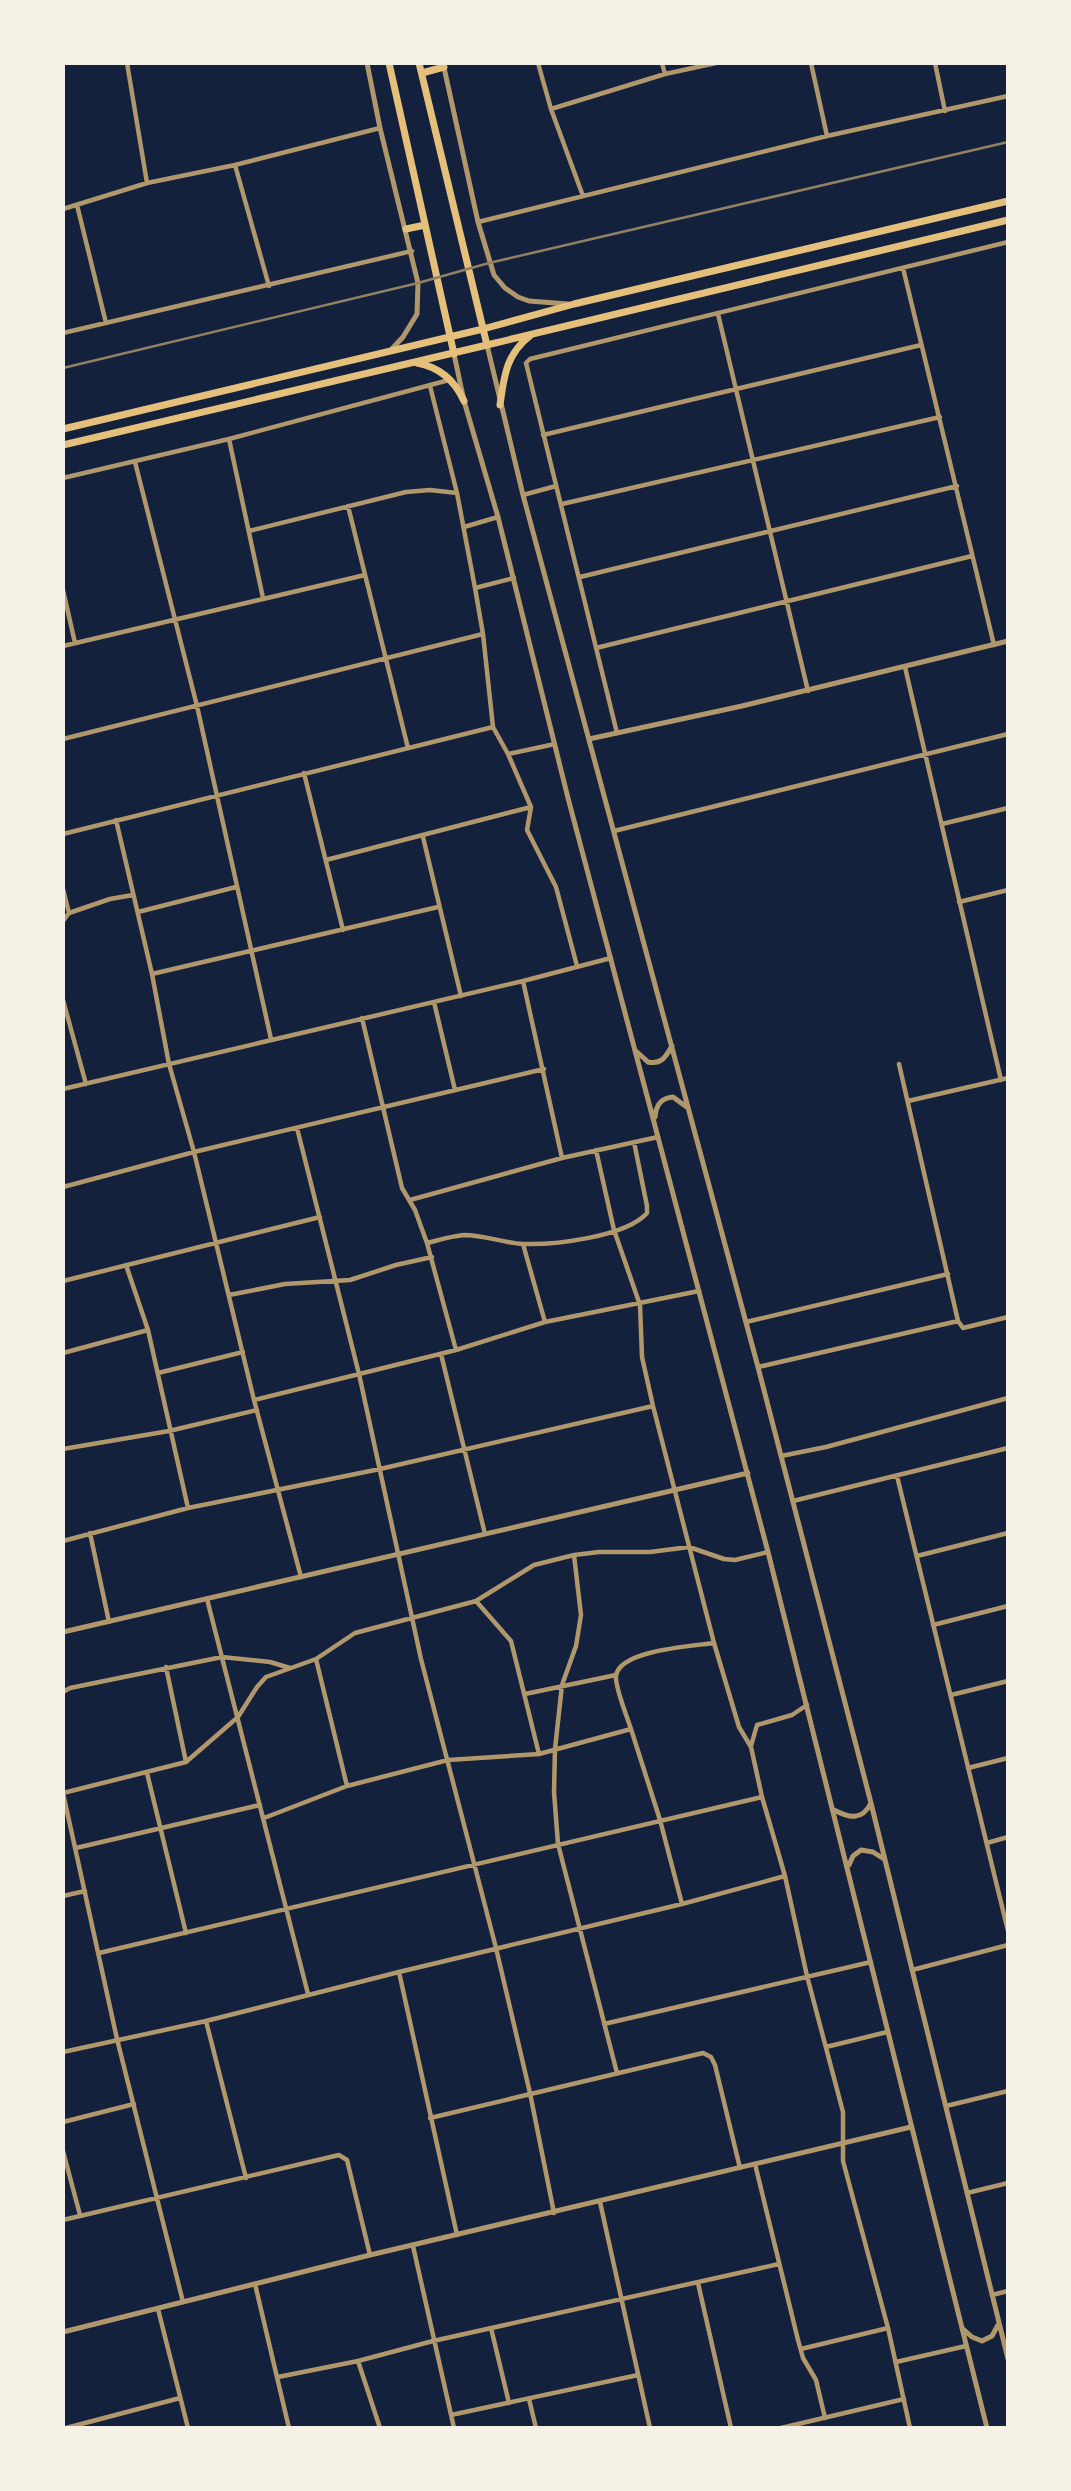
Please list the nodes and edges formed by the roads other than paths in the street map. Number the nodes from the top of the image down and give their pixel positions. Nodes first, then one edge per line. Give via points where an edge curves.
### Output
1 (127, 63) edge
2 (366, 63) edge
3 (389, 63) edge
4 (419, 63) edge
5 (538, 63) edge
6 (662, 63) edge
7 (716, 63) edge
8 (811, 63) edge
9 (935, 63) edge
10 (444, 65) edge
11 (422, 73) junction
12 (665, 74) junction
13 (1008, 96) edge
14 (551, 109) junction
15 (945, 111) junction
16 (380, 128) junction
17 (827, 136) junction
18 (235, 165) junction
19 (147, 183) junction
20 (583, 196) junction
21 (1008, 201) edge
22 (77, 205) junction
23 (63, 209) edge
24 (1008, 220) edge
25 (478, 222) junction
26 (425, 225) junction
27 (406, 229) junction
28 (1008, 243) edge
29 (412, 251) junction
30 (903, 268) junction
31 (268, 286) junction
32 (575, 304) junction
33 (718, 314) junction
34 (106, 323) junction
35 (483, 329) junction
36 (539, 331) junction
37 (63, 333) edge
38 (450, 337) junction
39 (487, 345) junction
40 (921, 345) junction
41 (388, 353) junction
42 (454, 354) junction
43 (410, 362) junction
44 (450, 379) junction
45 (429, 386) junction
46 (736, 389) junction
47 (464, 401) junction
48 (500, 405) junction
49 (940, 416) junction
50 (63, 429) edge
51 (543, 435) junction
52 (229, 439) junction
53 (63, 445) edge
54 (754, 461) junction
55 (135, 462) junction
56 (63, 478) edge
57 (556, 486) junction
58 (957, 486) junction
59 (457, 493) junction
60 (523, 495) junction
61 (562, 504) junction
62 (348, 506) junction
63 (498, 517) junction
64 (464, 527) junction
65 (249, 531) junction
66 (771, 531) junction
67 (972, 556) junction
68 (365, 575) junction
69 (580, 577) junction
70 (514, 578) junction
71 (475, 588) junction
72 (63, 590) edge
73 (263, 598) junction
74 (786, 602) junction
75 (176, 620) junction
76 (483, 634) junction
77 (1008, 641) edge
78 (75, 643) junction
79 (994, 645) junction
80 (63, 646) edge
81 (596, 648) junction
82 (385, 660) junction
83 (905, 667) junction
84 (808, 691) junction
85 (197, 706) junction
86 (493, 727) junction
87 (617, 733) junction
88 (1008, 734) edge
89 (63, 739) edge
90 (589, 739) junction
91 (555, 744) junction
92 (408, 748) junction
93 (508, 754) junction
94 (926, 754) junction
95 (304, 773) junction
96 (216, 794) junction
97 (531, 807) junction
98 (1008, 808) edge
99 (116, 820) junction
100 (942, 824) junction
101 (614, 831) junction
102 (63, 834) edge
103 (423, 836) junction
104 (326, 860) junction
105 (236, 887) junction
106 (63, 889) edge
107 (1008, 890) edge
108 (133, 895) junction
109 (960, 902) junction
110 (439, 907) junction
111 (138, 912) junction
112 (69, 913) junction
113 (63, 921) edge
114 (343, 930) junction
115 (252, 951) junction
116 (611, 958) junction
117 (577, 966) junction
118 (152, 974) junction
119 (523, 981) junction
120 (461, 996) junction
121 (63, 1000) edge
122 (434, 1002) junction
123 (362, 1018) junction
124 (271, 1039) junction
125 (672, 1046) junction
126 (635, 1050) junction
127 (169, 1064) junction
128 (900, 1064) dead end
129 (544, 1069) junction
130 (1008, 1078) edge
131 (1000, 1080) junction
132 (86, 1084) junction
133 (63, 1089) edge
134 (455, 1090) junction
135 (908, 1101) junction
136 (384, 1108) junction
137 (688, 1108) junction
138 (654, 1121) junction
139 (297, 1128) junction
140 (657, 1137) junction
141 (634, 1142) junction
142 (596, 1150) junction
143 (194, 1152) junction
144 (562, 1158) junction
145 (63, 1187) edge
146 (410, 1200) junction
147 (320, 1217) junction
148 (614, 1230) junction
149 (216, 1242) junction
150 (428, 1243) junction
151 (523, 1244) junction
152 (432, 1256) junction
153 (126, 1265) junction
154 (948, 1274) junction
155 (63, 1281) edge
156 (336, 1281) junction
157 (699, 1291) junction
158 (229, 1295) junction
159 (640, 1305) junction
160 (1008, 1317) edge
161 (958, 1321) junction
162 (545, 1322) junction
163 (746, 1322) junction
164 (148, 1330) junction
165 (456, 1350) junction
166 (243, 1352) junction
167 (63, 1353) edge
168 (442, 1354) junction
169 (758, 1367) junction
170 (158, 1373) junction
171 (359, 1374) junction
172 (1008, 1398) edge
173 (254, 1400) junction
174 (653, 1406) junction
175 (257, 1410) junction
176 (169, 1431) junction
177 (1008, 1448) edge
178 (63, 1449) edge
179 (465, 1450) junction
180 (781, 1456) junction
181 (380, 1469) junction
182 (748, 1473) junction
183 (897, 1476) junction
184 (677, 1489) junction
185 (278, 1490) junction
186 (793, 1502) junction
187 (188, 1508) junction
188 (90, 1532) junction
189 (1008, 1533) edge
190 (485, 1534) junction
191 (63, 1541) edge
192 (689, 1548) junction
193 (768, 1552) junction
194 (399, 1554) junction
195 (574, 1555) junction
196 (917, 1556) junction
197 (301, 1577) junction
198 (207, 1599) junction
199 (476, 1601) junction
200 (1008, 1606) edge
201 (413, 1616) junction
202 (109, 1622) junction
203 (933, 1625) junction
204 (63, 1632) edge
205 (714, 1643) junction
206 (222, 1657) junction
207 (316, 1659) junction
208 (166, 1667) junction
209 (290, 1668) junction
210 (616, 1675) junction
211 (1008, 1681) edge
212 (562, 1685) junction
213 (63, 1692) edge
214 (524, 1694) junction
215 (951, 1695) junction
216 (807, 1704) junction
217 (238, 1717) junction
218 (631, 1728) junction
219 (751, 1747) junction
220 (555, 1749) junction
221 (539, 1754) junction
222 (1008, 1758) edge
223 (448, 1760) junction
224 (186, 1762) junction
225 (968, 1768) junction
226 (146, 1773) junction
227 (347, 1786) junction
228 (63, 1793) edge
229 (762, 1797) junction
230 (871, 1803) junction
231 (260, 1804) junction
232 (834, 1810) junction
233 (264, 1818) junction
234 (660, 1820) junction
235 (160, 1829) junction
236 (1008, 1838) edge
237 (987, 1843) junction
238 (558, 1844) junction
239 (76, 1849) junction
240 (884, 1859) junction
241 (473, 1865) junction
242 (849, 1870) junction
243 (785, 1876) junction
244 (85, 1891) junction
245 (63, 1896) edge
246 (682, 1904) junction
247 (287, 1909) junction
248 (1007, 1921) edge
249 (579, 1930) junction
250 (1008, 1931) edge
251 (186, 1933) junction
252 (1008, 1945) edge
253 (496, 1948) junction
254 (99, 1953) junction
255 (870, 1962) junction
256 (911, 1970) junction
257 (398, 1972) junction
258 (807, 1976) junction
259 (308, 1994) junction
260 (206, 2021) junction
261 (604, 2024) junction
262 (887, 2032) junction
263 (117, 2039) junction
264 (827, 2047) junction
265 (63, 2052) edge
266 (617, 2073) junction
267 (1008, 2091) edge
268 (530, 2093) junction
269 (134, 2104) junction
270 (945, 2107) junction
271 (430, 2118) junction
272 (63, 2122) edge
273 (911, 2127) junction
274 (842, 2144) junction
275 (63, 2151) edge
276 (755, 2164) junction
277 (740, 2168) junction
278 (246, 2178) junction
279 (1008, 2183) edge
280 (967, 2193) junction
281 (156, 2197) junction
282 (600, 2202) junction
283 (554, 2213) junction
284 (80, 2216) junction
285 (63, 2220) edge
286 (457, 2235) junction
287 (413, 2246) junction
288 (370, 2255) junction
289 (779, 2264) junction
290 (698, 2283) junction
291 (255, 2284) junction
292 (1008, 2291) edge
293 (992, 2295) junction
294 (621, 2301) junction
295 (183, 2303) junction
296 (158, 2309) junction
297 (999, 2322) junction
298 (491, 2328) junction
299 (888, 2328) junction
300 (962, 2328) junction
301 (63, 2332) edge
302 (433, 2341) junction
303 (966, 2346) junction
304 (801, 2349) junction
305 (1008, 2359) edge
306 (358, 2361) junction
307 (896, 2362) junction
308 (638, 2375) junction
309 (278, 2377) junction
310 (180, 2398) junction
311 (529, 2399) junction
312 (904, 2399) junction
313 (509, 2403) junction
314 (451, 2415) junction
315 (825, 2418) junction
316 (66, 2428) edge
317 (188, 2428) edge
318 (289, 2428) edge
319 (380, 2428) edge
320 (454, 2428) edge
321 (536, 2428) edge
322 (650, 2428) edge
323 (731, 2428) edge
324 (781, 2428) edge
325 (910, 2428) edge
326 (987, 2428) edge

1 - 19 street
2 - 16 street
3 - 26 main road
4 - 11 main road
5 - 14 street
6 - 12 street
7 - 12 street
8 - 17 street
9 - 15 street
10 - 11 main road
10 - 25 street
11 - 35 main road
12 - 14 street
13 - 15 street
14 - 20 street
15 - 17 street
16 - 18 street
16 - 27 street
17 - 20 street
18 - 19 street
18 - 31 street
19 - 22 street
20 - 25 street
21 - 32 main road
22 - 23 street
22 - 34 street
24 - 36 main road
25 - 32 street via 494,275 511,293 528,301
26 - 27 main road
26 - 38 main road
27 - 29 street
28 - 30 street
29 - 31 street
29 - 41 street via 417,314
30 - 33 street
30 - 40 street
31 - 34 street
32 - 35 main road
33 - 46 street
33 - 51 street via 530,359 527,370
34 - 37 street
35 - 38 main road
35 - 39 main road
36 - 39 main road
36 - 48 main road via 522,342 510,359
38 - 41 main road
38 - 42 main road
39 - 42 main road
39 - 48 street
40 - 46 street
40 - 49 street
41 - 50 main road
42 - 43 main road
42 - 47 street
43 - 44 main road via 438,370
43 - 53 main road
44 - 45 street
44 - 47 main road
45 - 52 street
45 - 59 street
46 - 51 street
46 - 54 street
47 - 63 street
48 - 60 street
49 - 54 street
49 - 58 street
51 - 57 street
52 - 55 street
52 - 65 street
54 - 61 street
54 - 66 street
55 - 56 street
55 - 75 street
57 - 60 street
57 - 61 street
58 - 66 street
58 - 67 street
59 - 62 street via 414,491
59 - 64 street
60 - 90 street
61 - 69 street
62 - 65 street
62 - 68 street
63 - 64 street
63 - 70 street
64 - 71 street
65 - 73 street
66 - 69 street
66 - 74 street
67 - 74 street
67 - 79 street
68 - 73 street
68 - 82 street
69 - 81 street
70 - 71 street
70 - 91 street
71 - 76 street
72 - 78 street
73 - 75 street
74 - 81 street
74 - 84 street
75 - 78 street
75 - 85 street
76 - 82 street
76 - 86 street
77 - 79 street
78 - 80 street
79 - 83 street
81 - 87 street
82 - 85 street
82 - 92 street
83 - 84 street
83 - 94 street
84 - 87 street
85 - 89 street
85 - 96 street
86 - 92 street
86 - 93 street
87 - 90 street
88 - 94 street
90 - 101 street
91 - 93 street
91 - 116 street
92 - 95 street
93 - 97 street
94 - 100 street
94 - 101 street
95 - 96 street
95 - 104 street
96 - 99 street
96 - 105 street
97 - 103 street
97 - 117 street via 527,830 556,887
98 - 100 street
99 - 102 street
99 - 108 street
100 - 109 street
101 - 125 street
103 - 104 street
103 - 110 street
104 - 114 street
105 - 111 street
105 - 115 street
106 - 112 street
107 - 109 street
108 - 111 street
108 - 112 street
109 - 131 street
110 - 114 street
110 - 120 street
111 - 118 street
112 - 113 street
114 - 115 street
115 - 118 street
115 - 124 street
116 - 117 street
116 - 126 street
117 - 119 street
118 - 127 street
119 - 120 street
119 - 129 street
120 - 122 street
121 - 132 street
122 - 123 street
122 - 134 street
123 - 124 street
123 - 136 street
124 - 127 street
125 - 126 street via 661,1061 652,1063
125 - 137 street
126 - 138 street
127 - 132 street
127 - 143 street
128 - 135 street
129 - 134 street
129 - 144 street
130 - 131 street
131 - 135 street
132 - 133 street
134 - 136 street
135 - 154 street
136 - 139 street
136 - 146 street via 402,1188
137 - 138 street via 673,1097 665,1098
137 - 163 street
138 - 140 street
139 - 143 street
139 - 147 street
140 - 141 street
140 - 157 street
141 - 142 street
141 - 148 street via 647,1213
142 - 144 street
142 - 148 street
143 - 145 street
143 - 149 street
144 - 146 street
146 - 150 street
147 - 149 street
147 - 156 street
148 - 151 street via 579,1240
148 - 159 street
149 - 153 street
149 - 158 street
150 - 151 street via 464,1235
150 - 152 street
151 - 162 street
152 - 156 street
152 - 165 street
153 - 155 street
153 - 164 street
154 - 161 street
154 - 163 street
156 - 158 street via 285,1284
156 - 171 street
157 - 159 street
157 - 182 street
158 - 166 street
159 - 162 street
159 - 174 street via 642,1357
160 - 161 street via 963,1328
161 - 169 street
162 - 165 street
163 - 169 street
164 - 167 street
164 - 170 street
165 - 168 street
166 - 170 street
166 - 173 street
168 - 171 street
168 - 179 street
169 - 180 street
170 - 176 street
171 - 173 street
171 - 181 street
172 - 180 street
173 - 175 street
174 - 179 street
174 - 184 street
175 - 176 street
175 - 185 street
176 - 178 street
176 - 187 street
177 - 183 street
179 - 181 street
179 - 190 street
180 - 186 street
181 - 185 street
181 - 194 street
182 - 184 street
182 - 193 street
183 - 186 street
183 - 196 street
184 - 190 street
184 - 192 street
185 - 187 street
185 - 197 street
186 - 230 street
187 - 188 street
188 - 191 street
188 - 202 street
189 - 196 street
190 - 194 street
192 - 193 street via 729,1560
192 - 195 street
192 - 205 street
193 - 216 street
194 - 197 street
194 - 201 street
195 - 199 street via 534,1565
195 - 212 street via 581,1615
196 - 203 street
197 - 198 street
198 - 202 street
198 - 206 street
199 - 201 street
199 - 214 street via 511,1641
200 - 203 street
201 - 207 street via 355,1633
201 - 223 street
202 - 204 street
203 - 215 street
205 - 210 street via 639,1655
205 - 219 street via 739,1727
206 - 208 street
206 - 209 street
206 - 217 street
207 - 209 street
207 - 227 street
208 - 213 street
208 - 224 street
209 - 217 street via 257,1686
210 - 212 street
210 - 218 street
211 - 215 street
212 - 214 street
212 - 220 street
214 - 221 street
215 - 225 street
216 - 219 street via 792,1715 757,1725
216 - 232 street
217 - 224 street
217 - 231 street
218 - 220 street
218 - 234 street
219 - 229 street
220 - 221 street
220 - 238 street
221 - 223 street
222 - 225 street
223 - 227 street
223 - 241 street
224 - 226 street
225 - 237 street
226 - 228 street
226 - 235 street
227 - 233 street
228 - 239 street
229 - 234 street
229 - 243 street
230 - 232 street via 857,1817
230 - 240 street
231 - 233 street
231 - 235 street
232 - 242 street
233 - 247 street
234 - 238 street
234 - 246 street
235 - 239 street
235 - 251 street
236 - 237 street
237 - 248 street
238 - 241 street
238 - 249 street
239 - 244 street
240 - 242 street via 859,1850 851,1858
240 - 256 street
241 - 247 street
241 - 253 street
242 - 255 street
243 - 246 street
243 - 258 street
244 - 245 street
244 - 254 street
246 - 249 street
247 - 251 street
247 - 259 street
248 - 250 street
249 - 253 street
249 - 261 street
251 - 254 street
252 - 256 street
253 - 257 street
253 - 268 street
254 - 263 street
255 - 258 street
255 - 262 street
256 - 270 street
257 - 259 street
257 - 271 street
258 - 261 street
258 - 264 street
259 - 260 street
260 - 263 street
260 - 278 street
261 - 266 street
262 - 264 street
262 - 273 street
263 - 265 street
263 - 269 street
264 - 274 street via 842,2112
266 - 268 street
266 - 277 street via 695,2054 711,2057
267 - 270 street
268 - 271 street
268 - 283 street
269 - 272 street
269 - 281 street
270 - 280 street
271 - 286 street
273 - 274 street
273 - 300 street
274 - 276 street
274 - 299 street
275 - 284 street
276 - 277 street
276 - 289 street
277 - 282 street
278 - 281 street
278 - 288 street via 344,2156
279 - 280 street
280 - 293 street
281 - 284 street
281 - 295 street
282 - 283 street
282 - 294 street
283 - 286 street
284 - 285 street
286 - 287 street
287 - 288 street
287 - 302 street
288 - 291 street
289 - 290 street
289 - 304 street
290 - 294 street
290 - 323 street
291 - 295 street
291 - 309 street
292 - 293 street
293 - 297 street
294 - 298 street
294 - 308 street
295 - 296 street
296 - 301 street
296 - 310 street
297 - 300 street via 992,2336 982,2341
297 - 305 street
298 - 302 street
298 - 313 street
299 - 304 street
299 - 307 street
300 - 303 street
302 - 306 street
302 - 314 street
303 - 307 street
303 - 326 street
304 - 315 street via 816,2380
306 - 309 street
306 - 319 street
307 - 312 street
308 - 311 street
308 - 322 street
309 - 318 street
310 - 316 street
310 - 317 street
311 - 313 street
311 - 321 street
312 - 315 street
312 - 325 street
313 - 314 street
314 - 320 street
315 - 324 street

